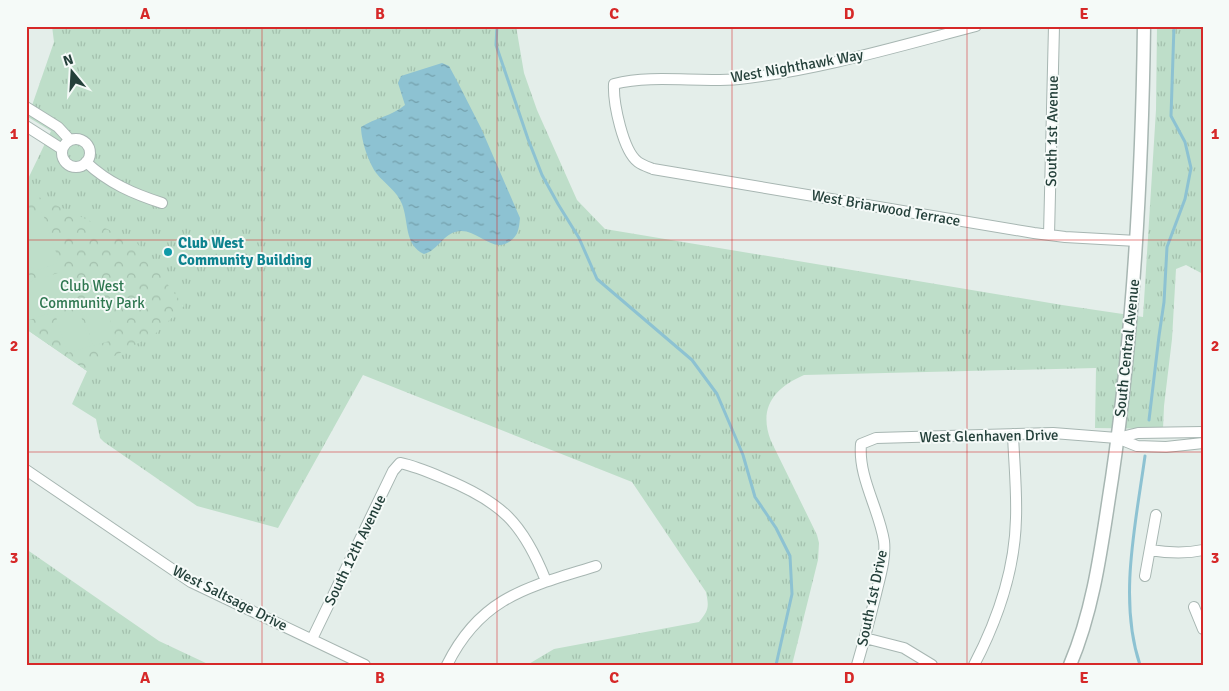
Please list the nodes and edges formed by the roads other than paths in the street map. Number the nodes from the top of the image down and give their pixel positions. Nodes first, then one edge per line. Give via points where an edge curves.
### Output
1 (976, 26) edge
2 (1054, 26) edge
3 (1144, 26) edge
4 (26, 107) edge
5 (26, 126) edge
6 (70, 140) junction
7 (62, 149) junction
8 (86, 162) junction
9 (638, 162) joint
10 (162, 203) dead end
11 (1049, 235) junction
12 (1137, 241) junction
13 (1203, 432) edge
14 (1175, 433) junction
15 (1013, 434) junction
16 (1118, 438) junction
17 (1203, 443) edge
18 (861, 444) joint
19 (1176, 446) junction
20 (26, 470) edge
21 (1156, 515) dead end
22 (1150, 550) junction
23 (1203, 550) edge
24 (596, 566) dead end
25 (1145, 576) dead end
26 (546, 582) junction
27 (1194, 607) dead end
28 (1203, 629) edge
29 (865, 638) junction
30 (312, 639) junction
31 (365, 665) edge
32 (447, 665) edge
33 (857, 665) edge
34 (932, 665) edge
35 (974, 665) edge
36 (1070, 665) edge

1 - 9 street, West Nighthawk Way via 850,58 738,79 632,80 614,84 613,98 624,137
2 - 11 street, South 1st Avenue
3 - 12 street, South Central Avenue
4 - 6 street via 58,127
5 - 7 street
6 - 7 street
6 - 8 street via 80,139 88,146 90,153
7 - 8 street via 62,157 69,165 78,167
8 - 10 street via 126,191
9 - 11 street, West Briarwood Terrace via 653,169
11 - 12 street, West Briarwood Terrace
12 - 16 street, South Central Avenue
13 - 14 street
14 - 16 street via 1138,433
14 - 19 street
15 - 16 street, West Glenhaven Drive via 1053,433
15 - 18 street, West Glenhaven Drive via 876,438
15 - 35 street via 1015,544 1001,606
16 - 19 street via 1137,446
16 - 36 street, South Central Avenue via 1090,605
17 - 19 street
18 - 29 street, South 1st Drive via 860,459 884,543 880,576
20 - 30 street, West Saltsage Drive via 191,582
21 - 22 street
22 - 23 street via 1174,553
22 - 25 street
24 - 26 street
26 - 30 street, South 12th Avenue via 524,535 497,506 465,487 400,463 393,471
26 - 32 street via 523,589 490,608 468,630
27 - 28 street
29 - 33 street, South 1st Drive
29 - 34 street via 904,648
30 - 31 street, West Saltsage Drive

